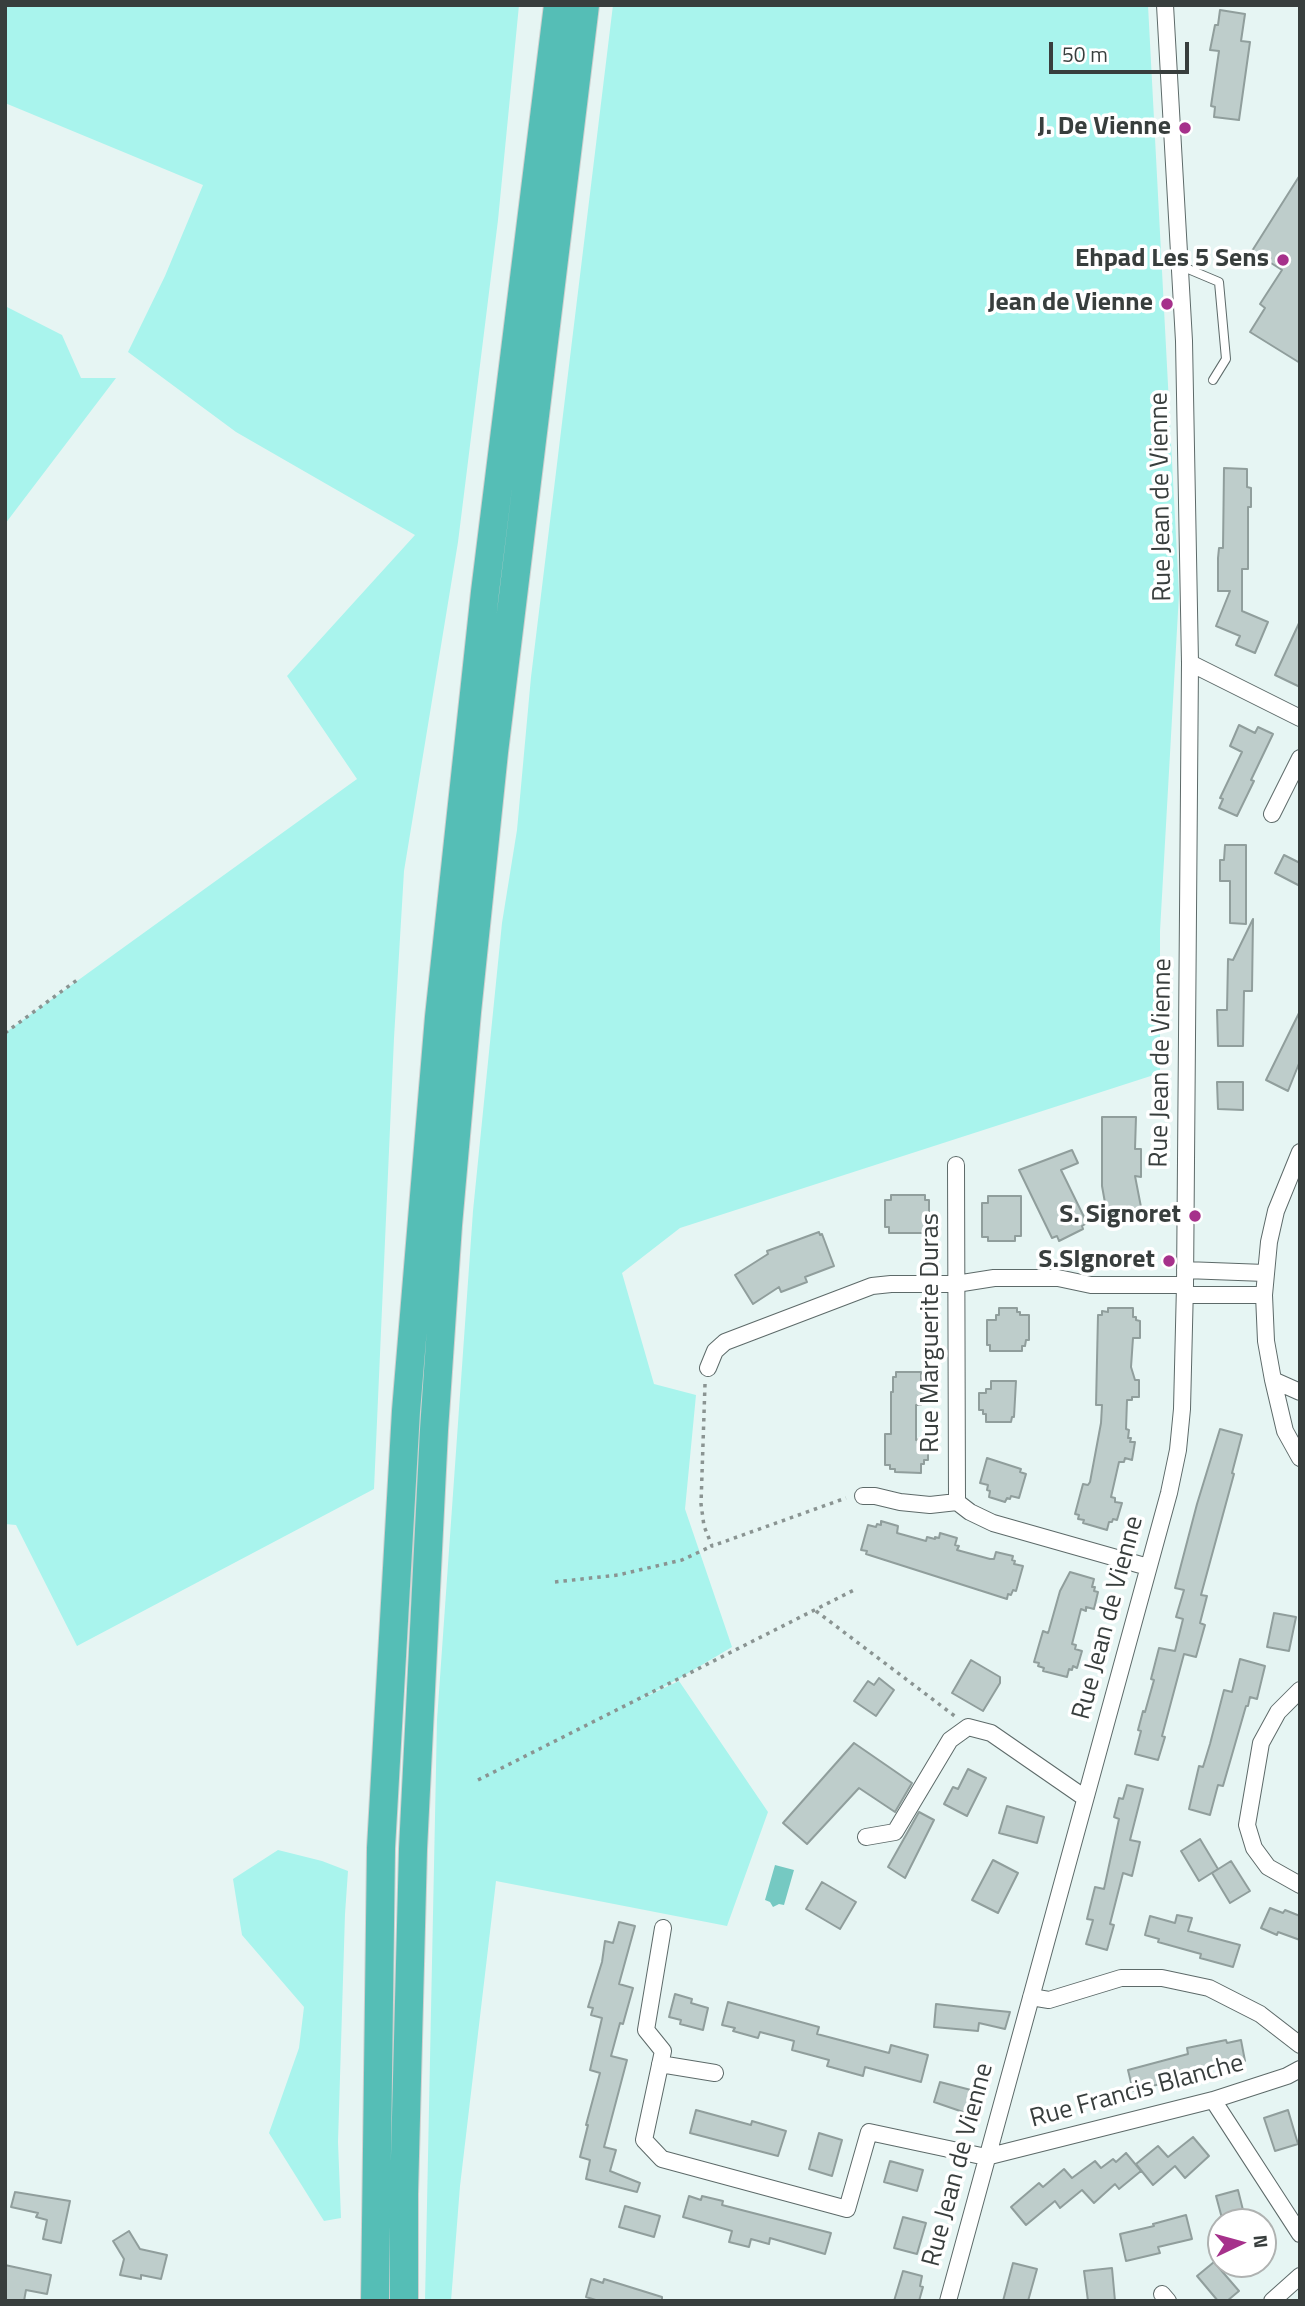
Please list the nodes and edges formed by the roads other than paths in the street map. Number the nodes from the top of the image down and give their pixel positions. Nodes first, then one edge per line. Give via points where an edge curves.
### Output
1 (558, 5) edge
2 (585, 5) edge
3 (1165, 5) edge
4 (1180, 265) junction
5 (1213, 380) dead end
6 (1190, 663) junction
7 (1300, 718) edge
8 (1300, 758) edge
9 (1272, 814) dead end
10 (1300, 1152) edge
11 (956, 1165) dead end
12 (1265, 1273) junction
13 (1185, 1283) junction
14 (956, 1284) junction
15 (1264, 1295) junction
16 (708, 1368) road end
17 (1273, 1380) junction
18 (1300, 1392) edge
19 (1300, 1458) edge
20 (863, 1496) road end
21 (957, 1502) junction
22 (1147, 1567) junction
23 (1300, 1690) edge
24 (1085, 1798) junction
25 (866, 1837) dead end
26 (1300, 1885) edge
27 (663, 1928) dead end
28 (1031, 1997) junction
29 (1300, 2045) edge
30 (660, 2064) junction
31 (1300, 2069) edge
32 (715, 2073) dead end
33 (1213, 2100) junction
34 (986, 2157) junction
35 (1300, 2234) edge
36 (1300, 2276) edge
37 (375, 2301) edge
38 (404, 2301) edge
39 (948, 2301) edge
40 (1272, 2301) edge

1 - 37 highway via 467,756 439,1017 406,1411 381,1848
2 - 38 highway via 494,752 449,1212 413,1849
3 - 4 street, Rue Jean de Vienne
4 - 5 lane via 1219,282 1226,359
4 - 6 street, Rue Jean de Vienne
6 - 7 street
6 - 13 street, Rue Jean de Vienne
8 - 9 street
10 - 12 street via 1276,1211
11 - 14 street, Rue Marguerite Duras
12 - 13 street
12 - 15 street
13 - 14 street via 994,1278
13 - 15 street
13 - 22 street, Rue Jean de Vienne via 1178,1450
14 - 16 street via 891,1284 862,1290 725,1342
14 - 21 street, Rue Marguerite Duras
15 - 17 street
17 - 18 street
17 - 19 street via 1285,1432
20 - 21 street via 930,1505
21 - 22 street via 993,1523
22 - 24 street, Rue Jean de Vienne
23 - 26 street via 1278,1712 1261,1743 1247,1825 1254,1848 1268,1867
24 - 25 street via 991,1733 968,1727 950,1740 895,1832
24 - 28 street, Rue Jean de Vienne
27 - 30 street via 646,2030 663,2051
28 - 29 street via 1049,2000 1121,1978 1162,1978 1209,1988 1260,2014
28 - 34 street, Rue Jean de Vienne
30 - 32 street
30 - 34 street via 644,2140 662,2159 847,2209 869,2132
31 - 33 street, Rue Francis Blanche
33 - 34 street, Rue Francis Blanche
33 - 35 street
34 - 39 street, Rue Jean de Vienne
36 - 40 street

